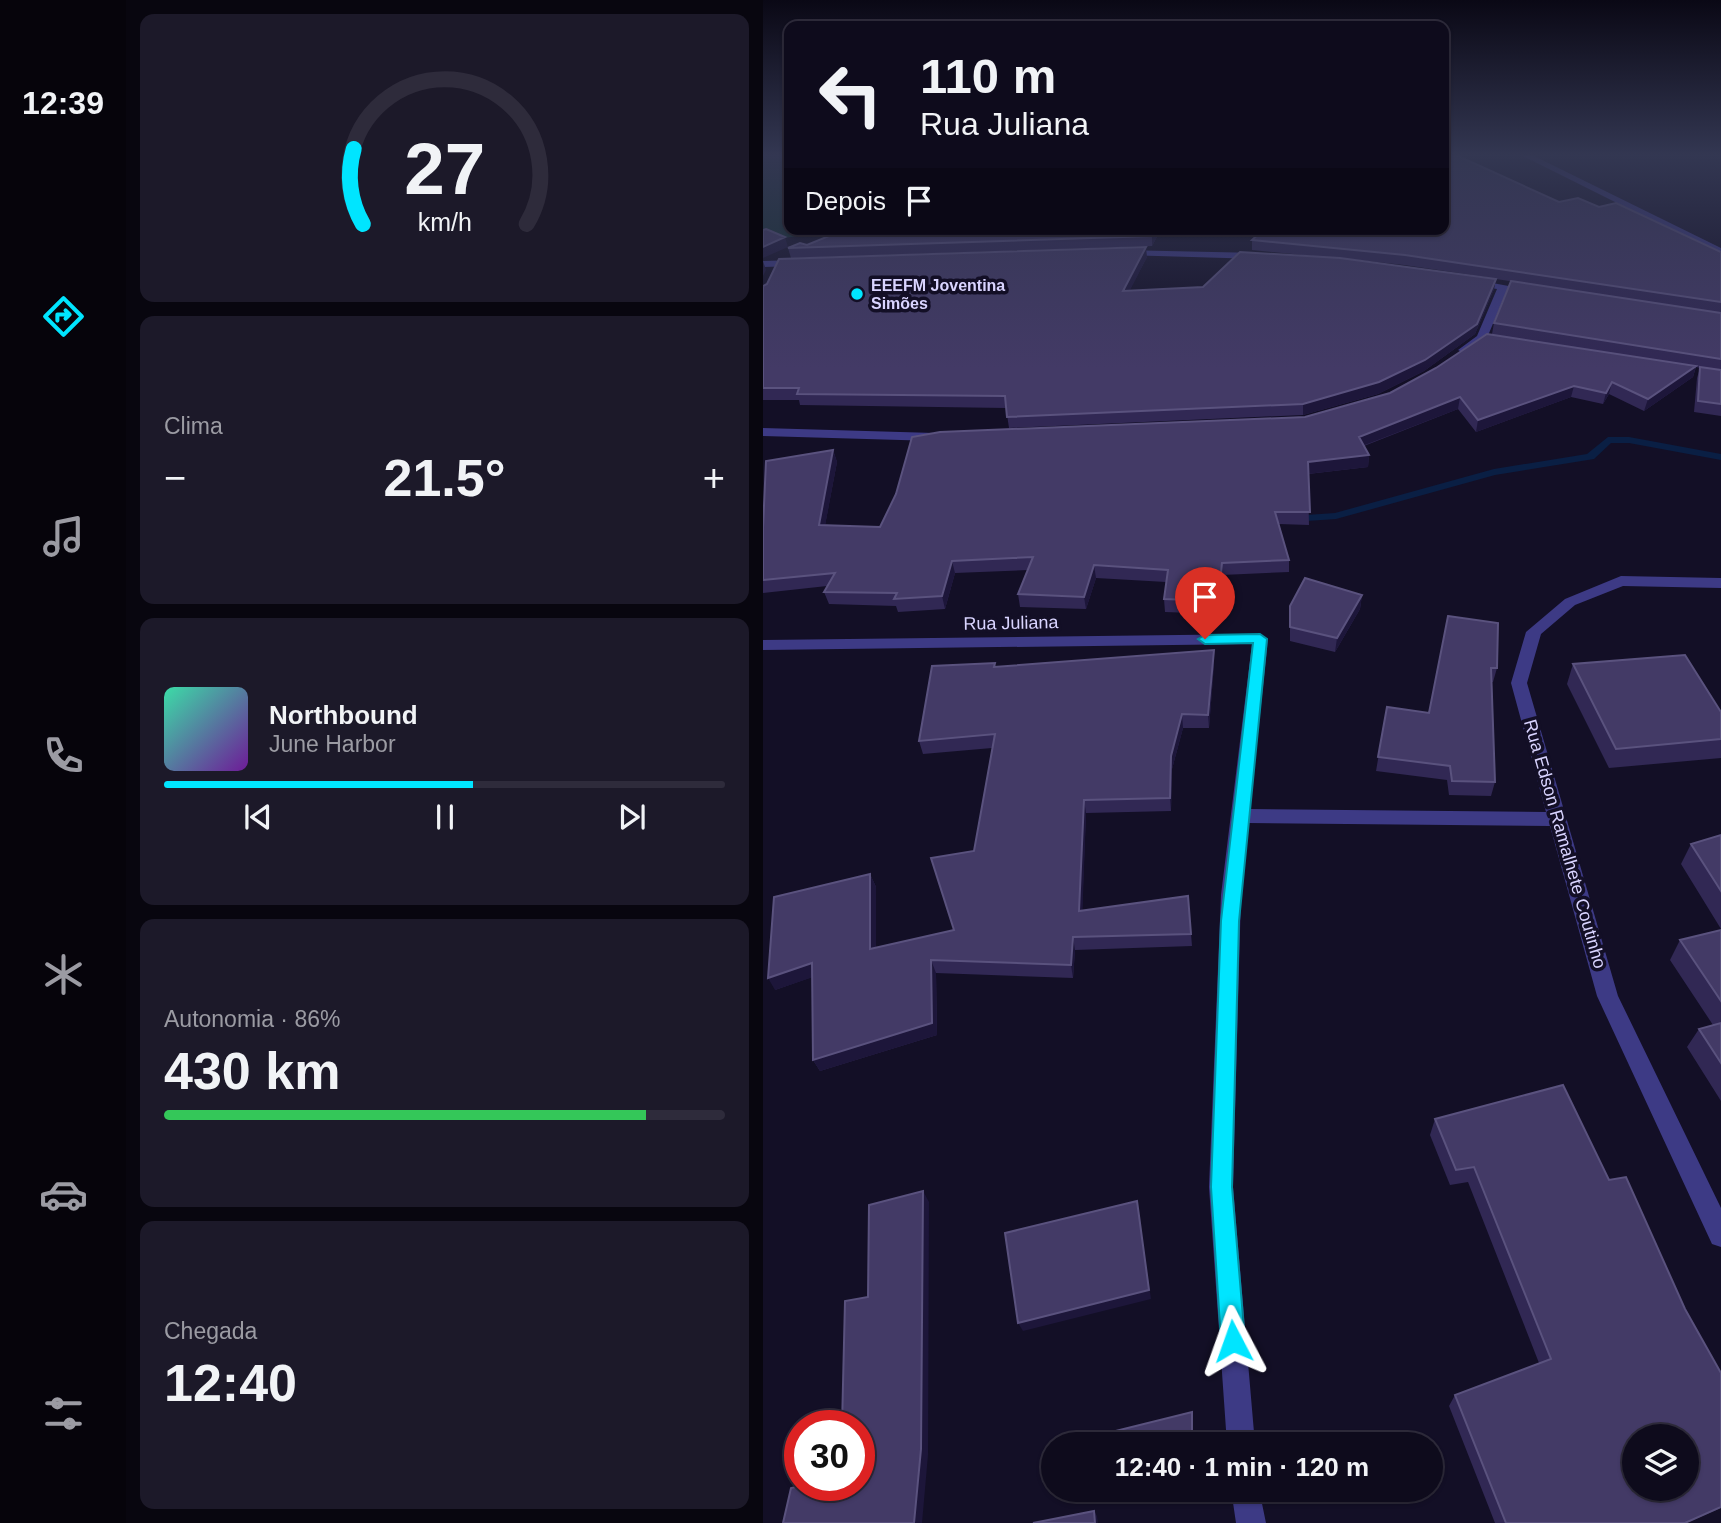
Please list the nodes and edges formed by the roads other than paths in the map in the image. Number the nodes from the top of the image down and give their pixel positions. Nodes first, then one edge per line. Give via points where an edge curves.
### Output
1 (1669, 226) edge
2 (1114, 252) edge
3 (1721, 252) edge
4 (787, 253) edge
5 (1278, 257) edge
6 (815, 262) edge
7 (763, 263) edge
8 (1463, 281) edge
9 (1503, 287) junction
10 (1544, 293) edge
11 (1450, 360) edge
12 (763, 432) edge
13 (951, 436) edge
14 (1721, 583) edge
15 (763, 645) edge
16 (1240, 816) junction
17 (1558, 819) junction
18 (1721, 1235) edge
19 (1240, 1432) edge
20 (1247, 1502) edge
21 (1251, 1523) edge

1 - 3 street
2 - 5 street
4 - 7 street
6 - 7 street via 774,268
8 - 9 street
9 - 10 street
9 - 11 street via 1489,339
12 - 13 street
14 - 17 street, Rua Edson Ramalhete Coutinho via 1621,581 1570,602 1534,632 1519,683
15 - 16 street, Rua Juliana via 1260,639
16 - 17 street
16 - 19 street via 1231,895 1221,1187
17 - 18 street, Rua Edson Ramalhete Coutinho via 1608,996
20 - 21 street

